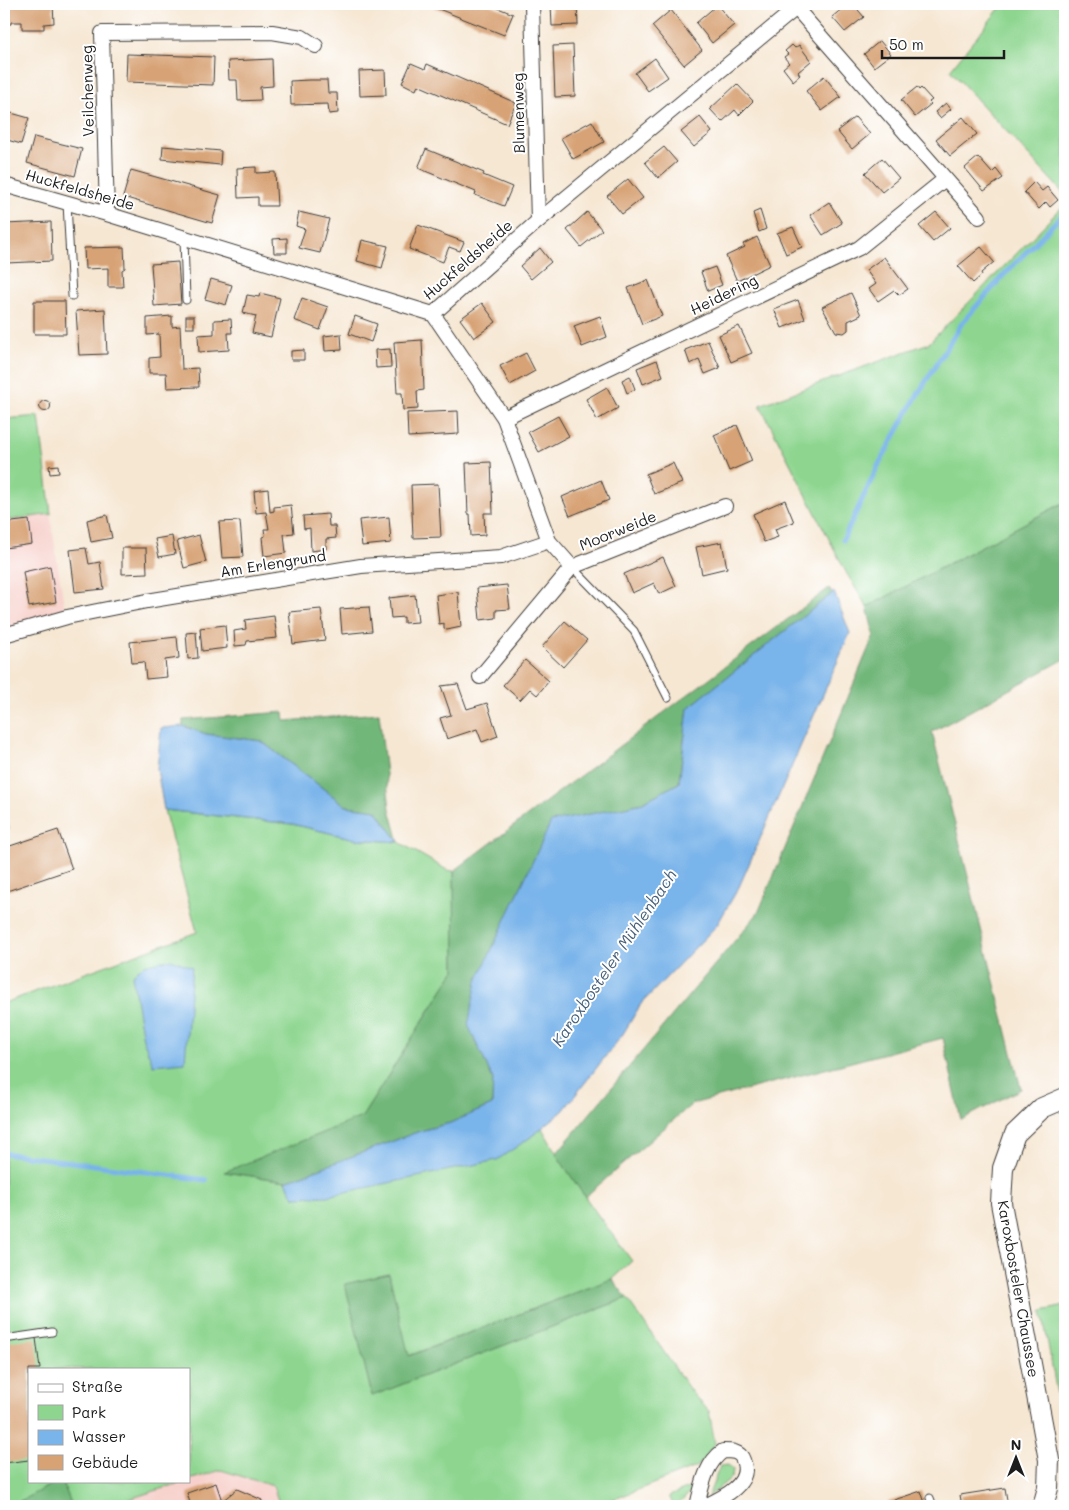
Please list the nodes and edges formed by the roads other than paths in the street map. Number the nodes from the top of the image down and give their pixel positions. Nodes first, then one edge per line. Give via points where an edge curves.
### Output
1 (532, 4) edge
2 (798, 6) edge
3 (316, 46) dead end
4 (944, 179) junction
5 (4, 185) edge
6 (67, 203) junction
7 (107, 214) junction
8 (979, 217) dead end
9 (538, 221) junction
10 (184, 238) junction
11 (72, 296) dead end
12 (186, 300) dead end
13 (433, 314) junction
14 (504, 418) junction
15 (725, 506) dead end
16 (549, 541) junction
17 (572, 567) junction
18 (4, 635) edge
19 (480, 677) dead end
20 (668, 698) dead end
21 (1065, 1098) edge
22 (52, 1332) dead end
23 (4, 1339) edge
24 (930, 1498) dead end
25 (697, 1506) edge
26 (705, 1506) edge
27 (933, 1506) edge
28 (1043, 1506) edge

1 - 9 street, Blumenweg
2 - 4 street
2 - 9 street, Huckfeldsheide
3 - 7 street, Veilchenweg via 302,37 272,32 102,33
4 - 8 street
4 - 14 street, Heidering via 859,248
5 - 6 street, Huckfeldsheide
6 - 7 street, Huckfeldsheide
6 - 11 lane
7 - 10 street, Huckfeldsheide
9 - 13 street, Huckfeldsheide
10 - 12 lane
10 - 13 street, Huckfeldsheide
13 - 14 street
14 - 16 street
15 - 17 street, Moorweide
16 - 17 street
16 - 18 street, Am Erlengrund via 501,557 361,566 147,601 67,617
17 - 19 street, Moorweide
17 - 20 lane via 634,631
21 - 28 street, Karoxbosteler Chaussee via 1042,1108 1015,1134 1002,1168 1000,1203 1049,1460 1048,1488
22 - 23 lane
24 - 27 lane
25 - 26 street via 705,1473 717,1456 723,1451 738,1453 744,1463 744,1478 723,1498

